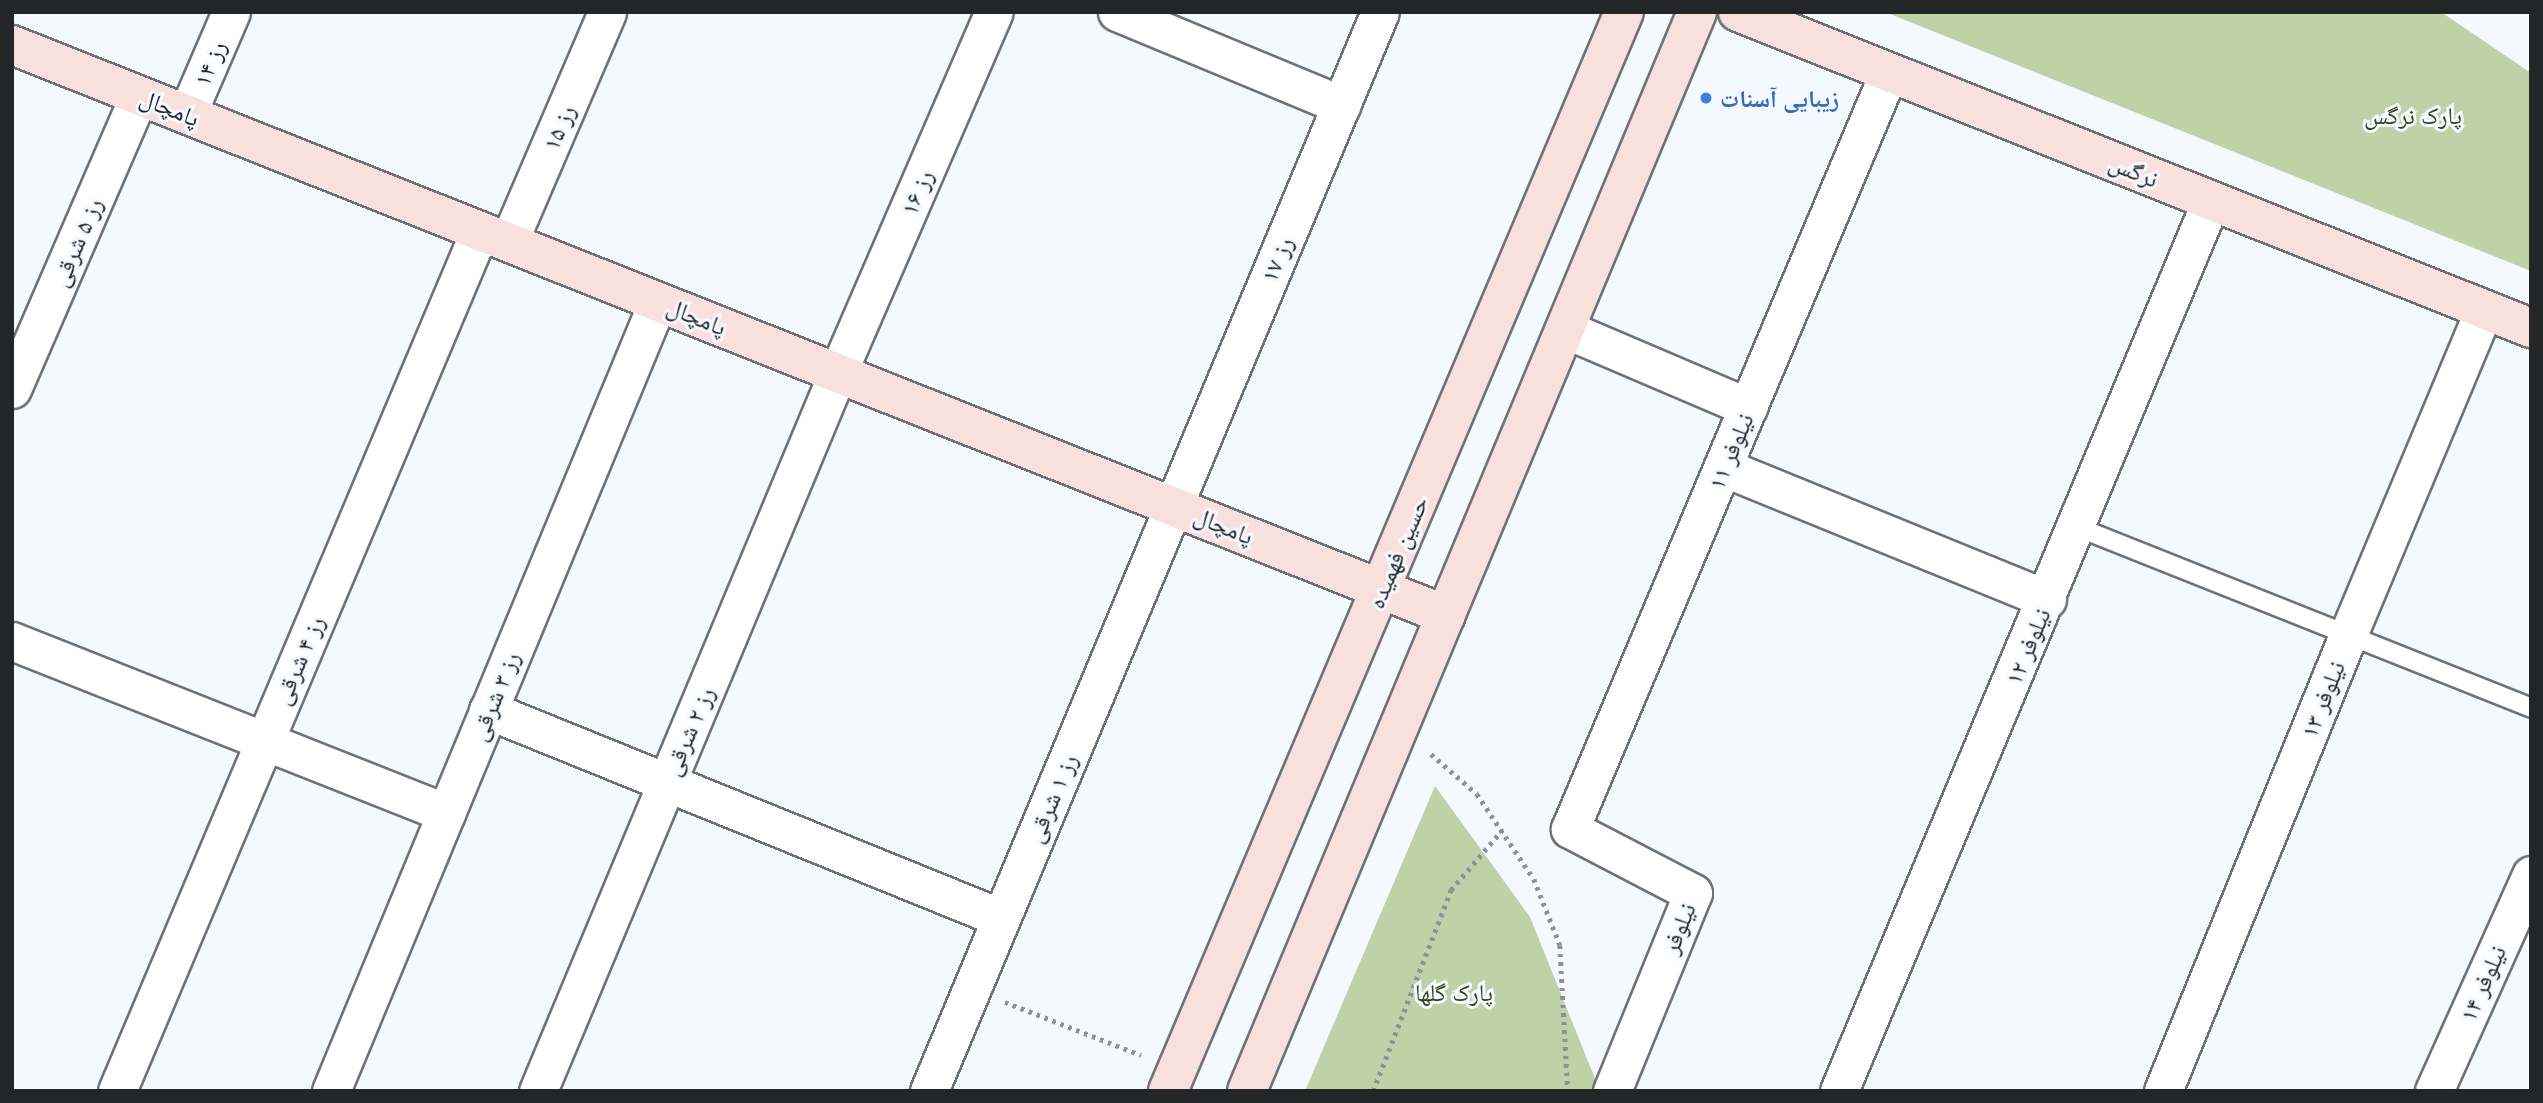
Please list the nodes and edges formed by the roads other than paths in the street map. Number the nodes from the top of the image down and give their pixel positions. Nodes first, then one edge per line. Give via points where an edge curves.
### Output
1 (231, 12) edge
2 (607, 12) edge
3 (994, 12) edge
4 (1117, 12) edge
5 (1380, 12) edge
6 (1624, 12) edge
7 (1696, 12) edge
8 (1738, 12) edge
9 (12, 44) edge
10 (1889, 72) junction
11 (139, 95) junction
12 (1341, 105) junction
13 (187, 114) junction
14 (2211, 201) junction
15 (494, 235) junction
16 (658, 301) junction
17 (2484, 310) junction
18 (2531, 328) edge
19 (1579, 335) dead end
20 (838, 372) junction
21 (12, 389) edge
22 (1748, 407) junction
23 (1723, 467) junction
24 (1173, 505) junction
25 (2077, 527) junction
26 (1382, 588) junction
27 (2047, 599) junction
28 (1446, 615) junction
29 (2347, 635) junction
30 (12, 641) edge
31 (2531, 708) edge
32 (488, 710) junction
33 (264, 741) junction
34 (666, 782) junction
35 (446, 813) junction
36 (1570, 829) joint
37 (2531, 875) edge
38 (1001, 918) junction
39 (1173, 1080) edge
40 (117, 1091) edge
41 (331, 1091) edge
42 (538, 1091) edge
43 (929, 1091) edge
44 (1247, 1091) edge
45 (1612, 1091) edge
46 (1839, 1091) edge
47 (2163, 1091) edge
48 (2434, 1091) edge

1 - 13 street, رز ۱۴
2 - 15 street, رز ۱۵
3 - 20 street, رز ۱۶
4 - 12 street
5 - 12 street, رز ۱۷
6 - 26 main road, حسین فهمیده
7 - 28 main road
8 - 10 main road, نرگس
9 - 11 main road, پامچال
10 - 14 main road, نرگس
10 - 22 street, نیلوفر ۱۱
11 - 13 main road, پامچال
11 - 21 street, رز ۵ شرقی
12 - 24 street, رز ۱۷
13 - 15 main road, پامچال
14 - 17 main road, نرگس
14 - 25 street, نیلوفر ۱۲
15 - 16 main road, پامچال
15 - 33 street, رز ۴ شرقی
16 - 20 main road, پامچال
16 - 32 street, رز ۳ شرقی
17 - 18 main road, نرگس
17 - 29 street, نیلوفر ۱۳
19 - 22 street
20 - 24 main road, پامچال
20 - 34 street, رز ۲ شرقی
22 - 23 street, نیلوفر ۱۱
23 - 27 street
23 - 36 street, نیلوفر ۱۱
24 - 26 main road, پامچال
24 - 38 street, رز ۱ شرقی
25 - 27 street, نیلوفر ۱۲
25 - 29 lane
26 - 28 main road, پامچال
26 - 39 main road, حسین فهمیده
27 - 46 street, نیلوفر ۱۲
28 - 44 main road
29 - 31 lane
29 - 47 street, نیلوفر ۱۳
30 - 33 street
32 - 34 street
32 - 35 street, رز ۳ شرقی
33 - 35 street
33 - 40 street, رز ۴ شرقی
34 - 38 street
34 - 42 street, رز ۲ شرقی
35 - 41 street, رز ۳ شرقی
36 - 45 street, نیلوفر via 1693,893
37 - 48 street, نیلوفر ۱۴
38 - 43 street, رز ۱ شرقی

